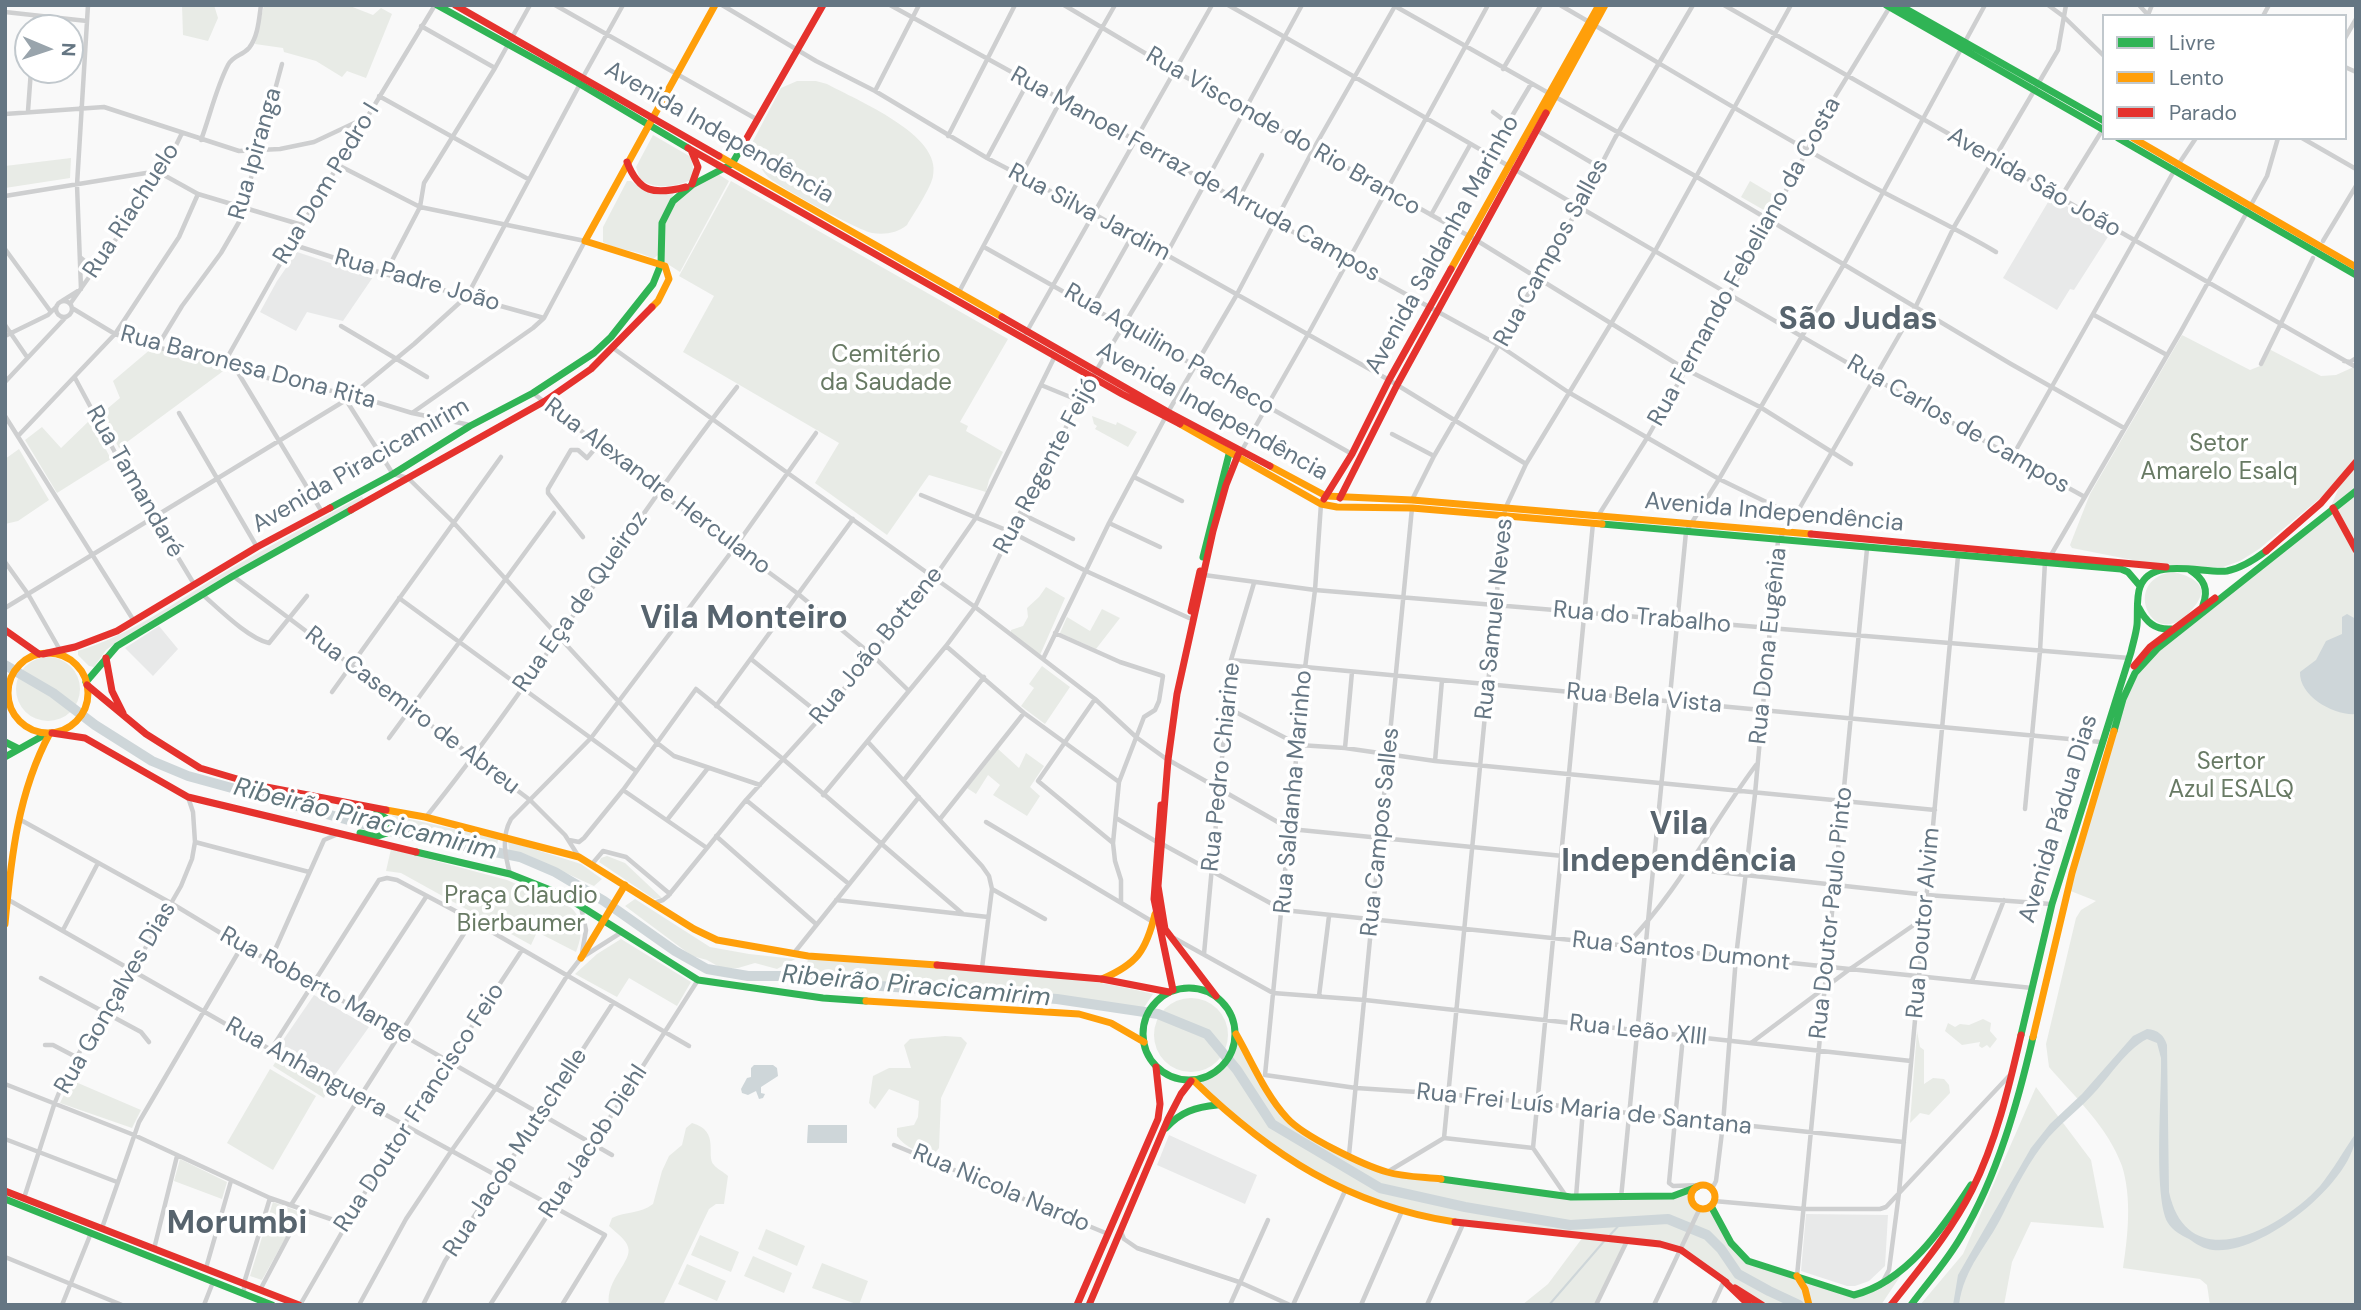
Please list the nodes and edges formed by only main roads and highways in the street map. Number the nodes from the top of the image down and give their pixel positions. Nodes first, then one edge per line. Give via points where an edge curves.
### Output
1 (436, 5) edge
2 (455, 5) edge
3 (715, 5) edge
4 (822, 5) edge
5 (1599, 5) edge
6 (1605, 5) edge
7 (1899, 5) edge
8 (1889, 6) edge
9 (1591, 23) junction
10 (510, 40) junction
11 (1962, 45) junction
12 (2035, 87) junction
13 (1552, 96) junction
14 (2102, 120) edge
15 (650, 122) junction
16 (2102, 128) edge
17 (2122, 140) edge
18 (2136, 140) edge
19 (690, 148) junction
20 (627, 162) junction
21 (729, 166) junction
22 (1512, 168) junction
23 (2176, 168) junction
24 (692, 185) junction
25 (2248, 209) junction
26 (1472, 238) junction
27 (877, 254) junction
28 (661, 264) junction
29 (2356, 267) edge
30 (2356, 275) edge
31 (959, 292) junction
32 (629, 312) junction
33 (1026, 335) junction
34 (600, 348) junction
35 (613, 348) junction
36 (601, 360) junction
37 (1094, 374) junction
38 (1167, 414) junction
39 (470, 426) junction
40 (1191, 431) junction
41 (470, 443) junction
42 (1242, 450) junction
43 (1232, 456) junction
44 (2356, 461) edge
45 (365, 490) junction
46 (2333, 491) junction
47 (2356, 491) edge
48 (1340, 497) junction
49 (1324, 500) junction
50 (370, 501) junction
51 (1412, 504) junction
52 (1337, 507) junction
53 (2333, 509) junction
54 (1504, 512) junction
55 (1687, 529) junction
56 (2356, 550) edge
57 (2281, 551) junction
58 (2051, 555) junction
59 (2008, 559) junction
60 (2168, 567) junction
61 (2188, 569) junction
62 (2140, 586) junction
63 (169, 599) junction
64 (2139, 608) junction
65 (2201, 608) junction
66 (163, 619) junction
67 (2176, 628) junction
68 (5, 630) edge
69 (62, 653) junction
70 (42, 654) junction
71 (106, 658) junction
72 (9, 678) edge
73 (87, 684) junction
74 (9, 691) junction
75 (2123, 699) junction
76 (5, 700) edge
77 (128, 721) junction
78 (50, 733) junction
79 (5, 742) edge
80 (19, 749) junction
81 (5, 754) edge
82 (1166, 759) junction
83 (353, 805) junction
84 (341, 833) junction
85 (1160, 843) junction
86 (625, 885) junction
87 (603, 921) junction
88 (5, 924) edge
89 (1156, 924) junction
90 (581, 958) road end
91 (1102, 979) junction
92 (1171, 991) junction
93 (1216, 996) junction
94 (1236, 1034) junction
95 (1144, 1042) junction
96 (1156, 1067) junction
97 (1192, 1081) junction
98 (1217, 1105) junction
99 (1163, 1133) junction
100 (1983, 1166) junction
101 (1702, 1187) junction
102 (5, 1191) edge
103 (5, 1199) edge
104 (1712, 1204) junction
105 (102, 1228) junction
106 (91, 1233) junction
107 (106, 1239) junction
108 (1797, 1276) junction
109 (1724, 1281) junction
110 (1912, 1303) edge
111 (272, 1305) edge
112 (299, 1305) edge
113 (1077, 1305) edge
114 (1089, 1305) edge
115 (1749, 1305) edge
116 (1762, 1305) edge
117 (1809, 1305) edge
118 (1891, 1305) edge

1 - 10 main road, Avenida Independência
2 - 10 main road, Avenida Independência
3 - 15 main road
4 - 21 main road
5 - 9 main road, Avenida Saldanha Marinho
6 - 9 main road, Avenida Saldanha Marinho
7 - 11 main road
8 - 11 main road
9 - 13 main road, Avenida Saldanha Marinho
10 - 15 main road, Avenida Independência
11 - 12 main road
12 - 14 main road
12 - 16 main road
13 - 22 main road, Avenida Saldanha Marinho
13 - 22 main road, Avenida Saldanha Marinho via 1538,131
15 - 19 main road, Avenida Independência
15 - 20 main road
15 - 21 main road, Avenida Independência
17 - 23 main road
18 - 23 main road
19 - 21 main road, Avenida Independência
19 - 24 main road via 698,166
20 - 24 main road via 634,179 645,187 673,190
20 - 28 main road via 584,241
21 - 24 main road, Avenida Piracicamirim
21 - 27 main road, Avenida Independência
21 - 31 main road, Avenida Independência
22 - 26 main road, Avenida Saldanha Marinho
23 - 25 main road
24 - 28 main road, Avenida Piracicamirim via 673,201 662,223
25 - 29 main road
25 - 30 main road
26 - 48 main road, Avenida Saldanha Marinho
26 - 49 main road, Avenida Saldanha Marinho
27 - 31 main road via 948,292
27 - 33 main road, Avenida Independência
28 - 32 main road, Avenida Piracicamirim via 653,285
28 - 35 main road, Avenida Piracicamirim via 668,271 667,287
31 - 33 main road, Avenida Independência
32 - 34 main road, Avenida Piracicamirim
32 - 35 main road
33 - 37 main road, Avenida Independência
33 - 37 main road, Avenida Independência via 1055,356
34 - 36 main road
34 - 39 main road, Avenida Piracicamirim via 533,393
35 - 36 main road, Avenida Piracicamirim
36 - 41 main road, Avenida Piracicamirim via 545,401
37 - 38 main road, Avenida Independência
38 - 40 main road, Avenida Independência
38 - 42 main road, Avenida Independência
39 - 41 main road
39 - 45 main road, Avenida Piracicamirim
40 - 42 main road via 1233,451
40 - 43 main road, Avenida Independência
41 - 50 main road, Avenida Piracicamirim
42 - 43 main road
42 - 49 main road, Avenida Independência
43 - 49 main road, Avenida Independência
43 - 82 main road
43 - 82 main road via 1196,585 1173,695
44 - 46 main road
45 - 50 main road
45 - 63 main road, Avenida Piracicamirim
46 - 53 main road
46 - 61 main road via 2318,508 2242,566 2225,572
47 - 53 main road, Avenida Pádua Dias
48 - 49 main road, Avenida Independência
48 - 51 main road, Avenida Independência
48 - 52 main road, Avenida Saldanha Marinho
49 - 52 main road, Avenida Independência
50 - 66 main road, Avenida Piracicamirim
51 - 52 main road, Avenida Independência
51 - 54 main road, Avenida Independência
51 - 54 main road, Avenida Independência
53 - 56 main road
53 - 57 main road, Avenida Pádua Dias
54 - 55 main road, Avenida Independência
55 - 58 main road, Avenida Independência
55 - 59 main road, Avenida Independência
57 - 65 main road
57 - 75 main road, Avenida Pádua Dias via 2146,659
58 - 59 main road via 2049,559
58 - 60 main road, Avenida Independência
59 - 62 main road, Avenida Independência via 2122,569
60 - 61 main road
60 - 62 main road
61 - 65 main road via 2205,585
62 - 64 main road, Avenida Pádua Dias
63 - 66 main road via 158,611
63 - 69 main road, Avenida Piracicamirim via 104,638
64 - 67 main road via 2153,626
64 - 100 main road, Avenida Pádua Dias via 2130,658 2052,904 2012,1073
65 - 67 main road
66 - 71 main road, Avenida Piracicamirim via 117,646
67 - 75 main road via 2141,656
68 - 70 main road
69 - 70 main road
69 - 73 main road via 79,668
70 - 72 main road via 30,658
71 - 73 main road, Avenida Piracicamirim
71 - 77 main road via 113,691
72 - 74 main road
73 - 77 main road
73 - 78 main road via 87,701 79,718
74 - 76 main road
74 - 78 main road via 12,709 20,720 31,729
75 - 110 main road, Avenida Pádua Dias via 2072,873 2022,1085 1998,1154 1962,1236
77 - 83 main road via 206,771
78 - 80 main road
78 - 84 main road via 85,738 188,797
78 - 88 main road via 34,765 19,819
79 - 80 main road
80 - 81 main road
82 - 85 main road
83 - 84 main road via 381,814 389,829 383,836
83 - 86 main road via 425,817 579,857
84 - 87 main road via 509,870 563,895
85 - 89 main road via 1154,885
85 - 93 main road via 1158,886 1163,921
86 - 87 main road
86 - 91 main road via 717,940 793,954
87 - 90 main road
87 - 95 main road via 698,980 727,987 823,998 1079,1014 1120,1027
89 - 91 main road via 1136,960
89 - 92 main road
91 - 92 main road
92 - 93 main road via 1203,989
92 - 95 main road via 1146,1017
93 - 94 main road via 1230,1013
94 - 97 main road via 1226,1063 1206,1078
94 - 101 main road via 1287,1119 1349,1156 1387,1172 1576,1197 1673,1196
95 - 96 main road
96 - 97 main road via 1172,1078
96 - 113 main road via 1158,1119
97 - 98 main road
97 - 99 main road
98 - 99 main road via 1194,1107 1176,1116
98 - 109 main road via 1294,1163 1346,1191 1402,1211 1463,1224 1660,1244 1681,1250
99 - 114 main road
100 - 108 main road via 1907,1266 1872,1292 1854,1295
100 - 118 main road, Avenida Pádua Dias via 1941,1242
101 - 104 main road via 1713,1192
101 - 104 main road via 1692,1197 1694,1204 1700,1208
102 - 105 main road
103 - 106 main road
104 - 108 main road via 1727,1238 1748,1261
105 - 106 main road
105 - 107 main road
105 - 112 main road
106 - 107 main road
107 - 111 main road
108 - 117 main road
109 - 115 main road
109 - 116 main road

